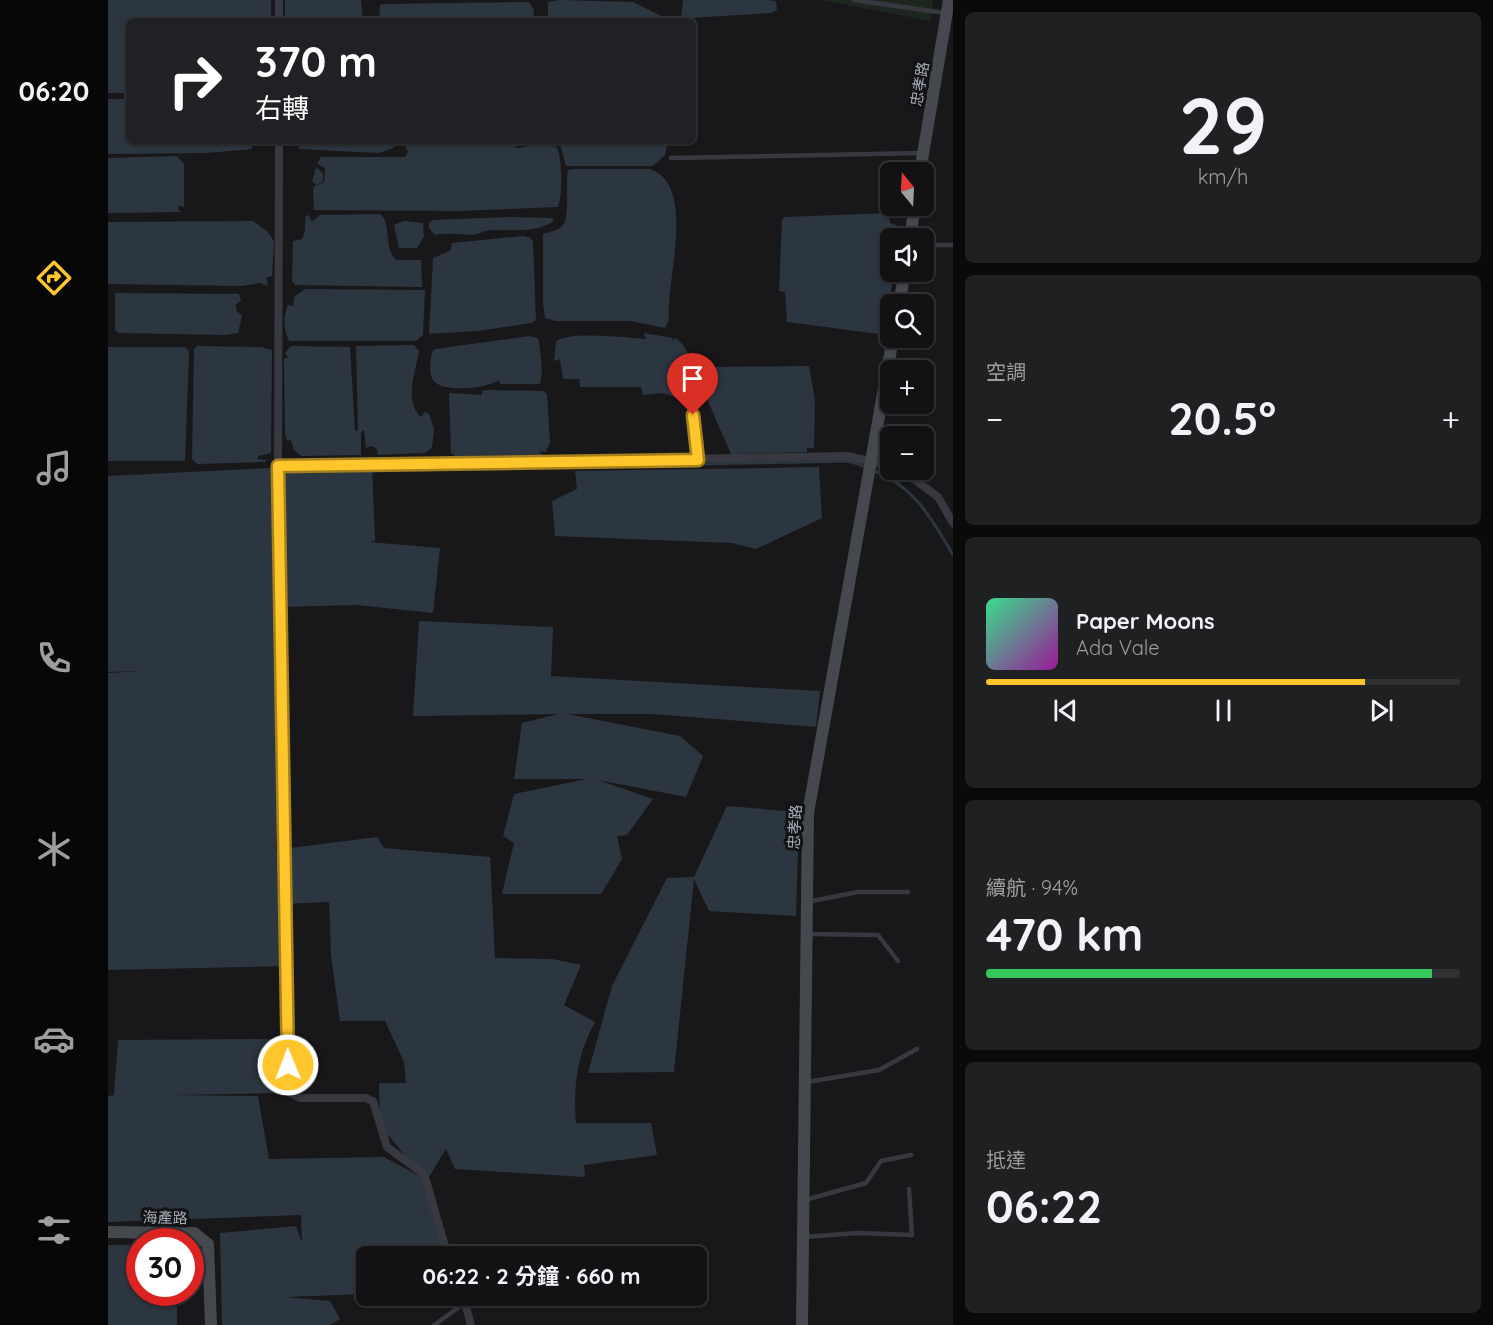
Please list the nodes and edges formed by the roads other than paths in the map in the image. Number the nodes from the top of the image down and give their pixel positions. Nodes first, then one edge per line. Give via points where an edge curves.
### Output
1 (279, 0) edge
2 (854, 0) edge
3 (949, 0) edge
4 (947, 13) junction
5 (279, 18) edge
6 (279, 144) edge
7 (923, 153) junction
8 (671, 158) dead end
9 (922, 162) edge
10 (934, 245) edge
11 (953, 245) edge
12 (891, 348) edge
13 (693, 415) dead end
14 (698, 460) junction
15 (873, 460) junction
16 (880, 462) edge
17 (278, 466) junction
18 (915, 480) edge
19 (953, 523) edge
20 (908, 892) dead end
21 (807, 902) junction
22 (807, 934) junction
23 (898, 961) dead end
24 (917, 1049) dead end
25 (804, 1082) junction
26 (911, 1155) dead end
27 (909, 1189) dead end
28 (805, 1200) junction
29 (108, 1232) edge
30 (803, 1237) junction
31 (445, 1246) edge
32 (456, 1306) edge
33 (466, 1306) edge
34 (211, 1325) edge
35 (434, 1325) edge
36 (471, 1325) edge
37 (802, 1325) edge

1 - 5 street
2 - 4 lane
3 - 4 street, 忠孝路
4 - 7 street, 忠孝路
6 - 17 street
7 - 8 lane
7 - 9 street, 忠孝路
10 - 11 lane
12 - 15 street, 忠孝路
13 - 14 lane
14 - 15 street via 848,456
14 - 17 street
15 - 16 street
15 - 21 street, 忠孝路 via 808,813
17 - 31 street via 290,1093 300,1098 373,1101 387,1147 426,1180
18 - 19 street via 938,497
20 - 21 lane via 858,892
21 - 22 street, 忠孝路
22 - 23 lane via 878,935
22 - 25 street, 忠孝路
24 - 25 lane via 879,1070
25 - 28 street, 忠孝路
26 - 28 lane via 881,1161 867,1183
27 - 30 lane via 912,1235
28 - 30 street, 忠孝路
29 - 34 street, 海產路 via 194,1233 203,1239 208,1244
30 - 37 street, 忠孝路
32 - 35 lane
33 - 36 street

